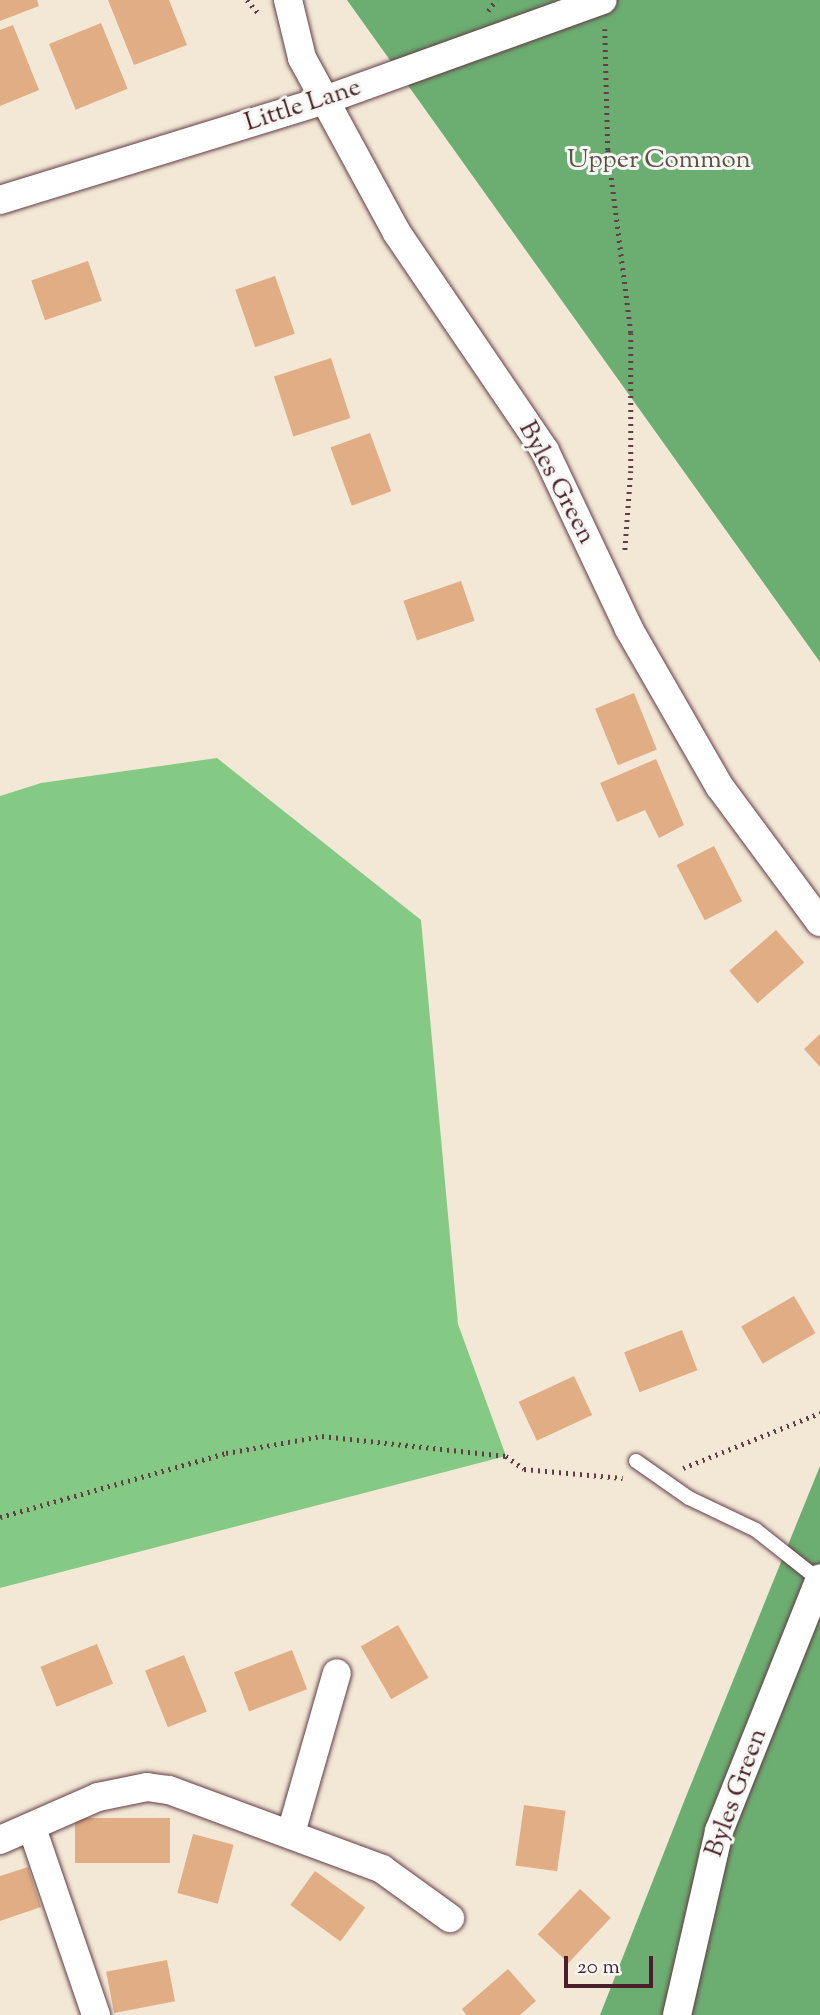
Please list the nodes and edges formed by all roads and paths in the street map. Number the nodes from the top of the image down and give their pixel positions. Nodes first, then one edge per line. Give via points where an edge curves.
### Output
1 (288, 0) edge
2 (604, 7) edge
3 (326, 100) junction
4 (0, 200) edge
5 (624, 561) dead end
6 (820, 922) edge
7 (820, 1413) edge
8 (636, 1461) dead end
9 (660, 1478) junction
10 (0, 1517) edge
11 (819, 1579) edge
12 (337, 1674) dead end
13 (32, 1828) junction
14 (292, 1833) junction
15 (0, 1840) edge
16 (450, 1918) dead end
17 (96, 2015) edge
18 (677, 2015) edge

1 - 3 street, Byles Green via 302,58
2 - 3 street, Little Lane
2 - 5 path via 607,150 631,333 631,471
3 - 4 street, Little Lane
3 - 6 street, Byles Green via 397,233 545,451 629,629 720,787
7 - 9 path
8 - 9 lane
9 - 10 path via 524,1469 506,1456 322,1436 202,1460
9 - 11 lane via 689,1498 756,1530
11 - 18 street, Byles Green via 719,1831
12 - 14 street
13 - 14 street via 99,1797 147,1787 210,1801
13 - 15 street
13 - 17 street
14 - 16 street via 382,1869

